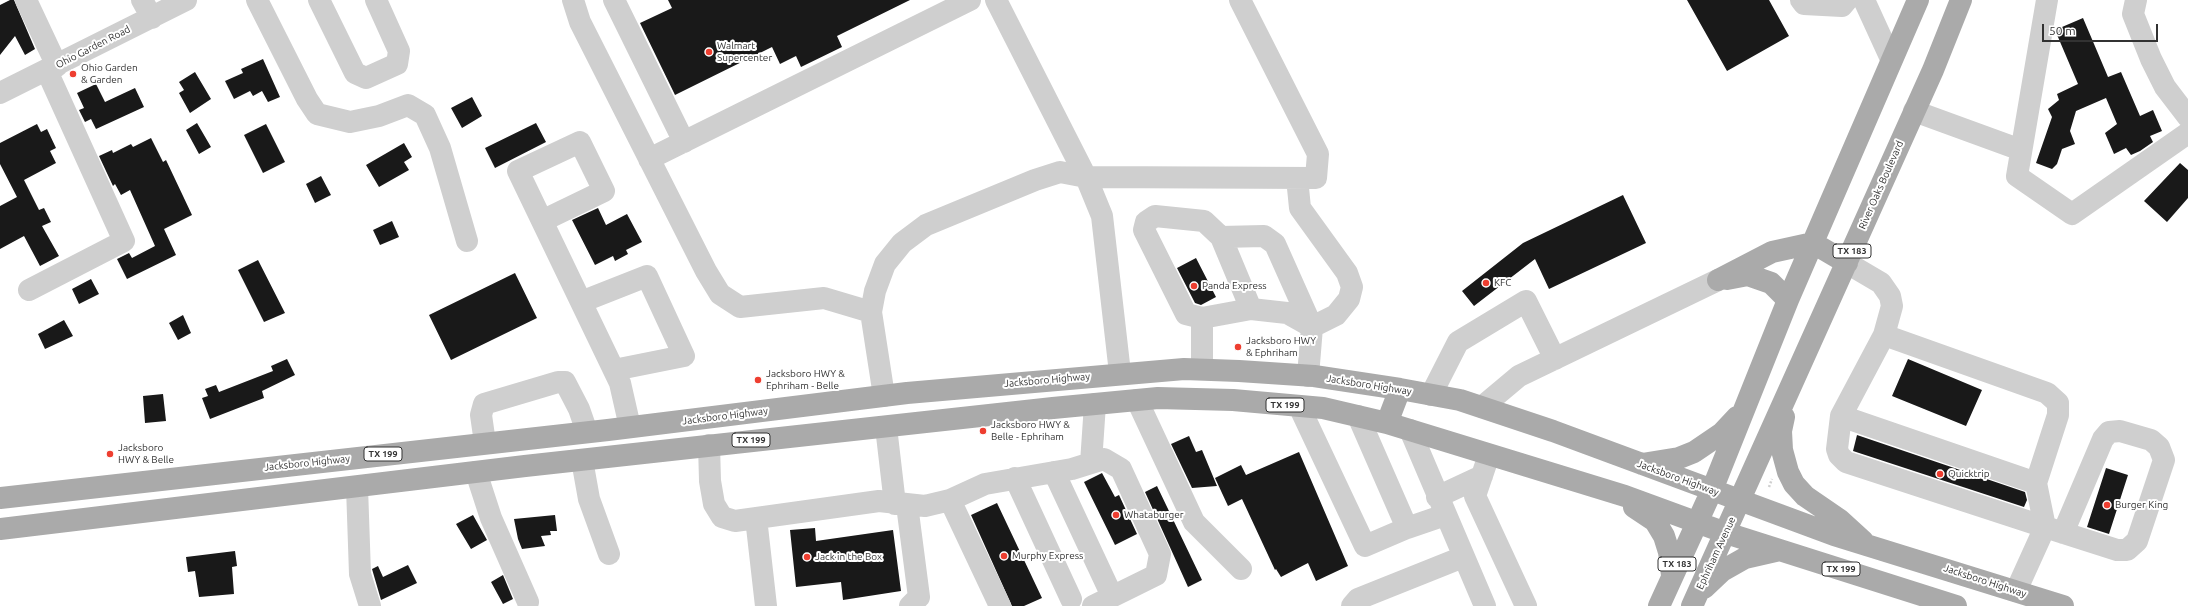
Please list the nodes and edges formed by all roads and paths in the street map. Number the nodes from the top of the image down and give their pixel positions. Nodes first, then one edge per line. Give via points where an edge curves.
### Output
1 (26, 0) edge
2 (186, 0) edge
3 (257, 0) edge
4 (319, 0) edge
5 (376, 0) edge
6 (573, 0) edge
7 (614, 0) edge
8 (970, 0) edge
9 (996, 0) edge
10 (1240, 0) edge
11 (1802, 0) edge
12 (1864, 0) edge
13 (1918, 0) edge
14 (1961, 0) edge
15 (2047, 0) edge
16 (2136, 0) edge
17 (1835, 2) edge
18 (147, 9) edge
19 (1891, 60) junction
20 (52, 68) junction
21 (0, 93) edge
22 (1914, 111) junction
23 (2188, 117) edge
24 (2188, 133) edge
25 (684, 142) junction
26 (2021, 150) junction
27 (650, 159) junction
28 (1086, 177) junction
29 (1297, 178) junction
30 (542, 221) dead end
31 (1221, 237) junction
32 (467, 241) dead end
33 (1813, 243) junction
34 (1847, 263) junction
35 (1718, 280) junction
36 (29, 290) dead end
37 (1788, 300) junction
38 (581, 302) junction
39 (1251, 309) junction
40 (870, 312) junction
41 (1202, 318) junction
42 (1312, 327) junction
43 (1884, 335) junction
44 (1555, 359) junction
45 (1202, 369) junction
46 (614, 370) junction
47 (1120, 373) junction
48 (1308, 376) junction
49 (1791, 387) junction
50 (1400, 389) junction
51 (1431, 395) junction
52 (884, 396) junction
53 (1137, 400) junction
54 (1095, 404) junction
55 (1299, 406) junction
56 (1482, 407) junction
57 (1742, 412) junction
58 (1358, 416) junction
59 (1841, 416) junction
60 (1387, 423) junction
61 (630, 427) junction
62 (886, 427) junction
63 (1410, 430) junction
64 (586, 432) junction
65 (485, 443) junction
66 (709, 445) junction
67 (1489, 455) junction
68 (582, 460) junction
69 (1091, 463) junction
70 (1640, 464) junction
71 (476, 472) junction
72 (1054, 472) junction
73 (214, 473) junction
74 (1482, 476) junction
75 (1563, 476) junction
76 (1015, 478) junction
77 (2036, 483) junction
78 (357, 487) junction
79 (1712, 490) junction
80 (0, 498) edge
81 (950, 500) junction
82 (1740, 500) junction
83 (216, 502) junction
84 (901, 504) junction
85 (1441, 506) junction
86 (756, 518) junction
87 (1696, 522) junction
88 (1407, 528) junction
89 (0, 529) edge
90 (2054, 530) junction
91 (1726, 533) junction
92 (1867, 544) junction
93 (1782, 549) junction
94 (609, 554) dead end
95 (1463, 557) junction
96 (1241, 569) dead end
97 (1672, 575) junction
98 (1393, 586) junction
99 (2016, 591) junction
100 (1112, 596) junction
101 (1694, 601) edge
102 (528, 602) dead end
103 (1070, 604) edge
104 (370, 606) edge
105 (766, 606) edge
106 (910, 606) edge
107 (1000, 606) edge
108 (1093, 606) edge
109 (1352, 606) edge
110 (1383, 606) edge
111 (1485, 606) edge
112 (1526, 606) edge
113 (1659, 606) edge
114 (1956, 606) edge
115 (2063, 606) edge

1 - 20 street
2 - 18 street, Ohio Garden Road
3 - 32 street via 307,98 318,114 350,122 379,116 408,105 426,115 440,148
4 - 5 street via 355,73 366,78 398,64 399,51
6 - 27 street via 580,22
7 - 25 street
8 - 25 street
9 - 28 street
10 - 29 street via 1318,154 1316,178
11 - 17 street via 1804,4
12 - 19 street
13 - 19 main road, TX 183
14 - 22 main road, River Oaks Boulevard / TX 183
15 - 26 street
16 - 23 street via 2133,14 2151,59 2165,86
18 - 20 street, Ohio Garden Road
19 - 33 main road, TX 183
20 - 21 street, Ohio Garden Road
20 - 36 street via 124,241
22 - 26 street
22 - 34 main road, River Oaks Boulevard / TX 183
24 - 26 street via 2072,214 2017,176
25 - 27 street
27 - 40 street via 720,294 740,307 824,298
28 - 29 street
28 - 40 street via 1060,172 926,225 902,243 885,264
28 - 47 street via 1102,216
29 - 42 street via 1300,208 1347,273 1352,287 1349,299 1336,315
30 - 38 street
31 - 39 street
31 - 41 street via 1204,221 1155,216 1146,222 1144,230 1186,314
31 - 42 street via 1264,236 1276,244
33 - 34 main road
33 - 35 main road via 1772,252
33 - 37 main road, TX 183
34 - 43 street via 1881,283 1890,296 1892,306
34 - 49 main road, River Oaks Boulevard / TX 183
35 - 37 main road via 1748,275 1771,283
35 - 44 street
37 - 57 main road, TX 183
38 - 46 street
38 - 46 street via 647,276 684,356
39 - 41 street
39 - 42 street via 1287,313
40 - 52 street
41 - 45 street
42 - 48 street
43 - 59 street
43 - 77 street via 2047,393 2058,403 2058,415
44 - 51 street via 1526,301 1458,342
44 - 56 street via 1519,376
45 - 47 main road, Jacksboro Highway / TX 199
45 - 48 main road, Jacksboro Highway / TX 199
46 - 61 street via 620,383
47 - 52 main road, Jacksboro Highway / TX 199
48 - 50 main road, Jacksboro Highway / TX 199
49 - 82 main road, River Oaks Boulevard / TX 183
49 - 92 main road via 1781,431 1782,450 1788,472 1804,496 1840,520
50 - 51 main road, Jacksboro Highway / TX 199
50 - 60 main road
51 - 56 main road, Jacksboro Highway / TX 199
52 - 61 main road, Jacksboro Highway / TX 199
52 - 62 main road
53 - 54 main road, TX 199
53 - 55 main road, TX 199 via 1233,400
53 - 96 street via 1194,522
54 - 62 main road, TX 199
54 - 69 street
55 - 58 main road, TX 199 via 1323,408
55 - 88 street via 1365,546
56 - 70 main road, Jacksboro Highway / TX 199
57 - 70 main road via 1722,433 1694,452 1679,458
57 - 79 main road, TX 183
58 - 60 main road, TX 199
58 - 88 street
59 - 77 street
59 - 90 street via 1837,449 1846,462
60 - 63 main road, TX 199
61 - 64 main road, Jacksboro Highway / TX 199
62 - 66 main road, TX 199
62 - 84 street
63 - 67 main road, TX 199
63 - 85 street
64 - 65 main road, Jacksboro Highway / TX 199
64 - 65 street via 579,409 565,382 558,382 484,404 481,414
65 - 73 main road, Jacksboro Highway / TX 199
66 - 68 main road, TX 199
66 - 86 street via 710,481 714,504 722,517 735,521
67 - 74 street
67 - 75 main road, TX 199
68 - 71 main road, TX 199
68 - 94 street via 589,499
69 - 72 street
69 - 100 street via 1104,459 1121,469 1160,554 1156,575
70 - 79 main road, Jacksboro Highway / TX 199
71 - 78 main road, TX 199
71 - 102 street via 491,518
72 - 76 street
72 - 100 street
73 - 80 main road, Jacksboro Highway / TX 199
73 - 83 main road
74 - 85 street
74 - 112 street via 1475,496
75 - 87 main road, TX 199
75 - 97 main road via 1648,514 1664,536
76 - 81 street via 985,484
76 - 103 street
77 - 90 street
78 - 83 main road, TX 199
78 - 104 street via 360,574
79 - 82 main road, Jacksboro Highway / TX 199
79 - 87 main road, TX 183
81 - 84 street via 925,506
81 - 107 street
82 - 91 main road, Ephriham Avenue / TX 183
82 - 92 main road, Jacksboro Highway / TX 199 via 1834,535
83 - 89 main road, TX 199
84 - 86 street via 879,502
84 - 106 street via 918,597
85 - 88 street
85 - 95 street
86 - 105 street
87 - 91 main road, TX 199
87 - 97 main road, TX 183
90 - 90 street via 2117,550 2127,550 2137,541 2164,460 2159,446 2151,440 2120,431 2109,432
90 - 99 street
91 - 93 main road, TX 199
91 - 101 main road, Ephriham Avenue / TX 183
92 - 99 main road, Jacksboro Highway / TX 199
93 - 101 main road via 1744,558 1722,571
93 - 114 main road, TX 199
95 - 98 street
95 - 111 street
97 - 113 main road, TX 183
98 - 109 street via 1358,599
98 - 110 street
99 - 115 main road, Jacksboro Highway / TX 199
100 - 108 street

